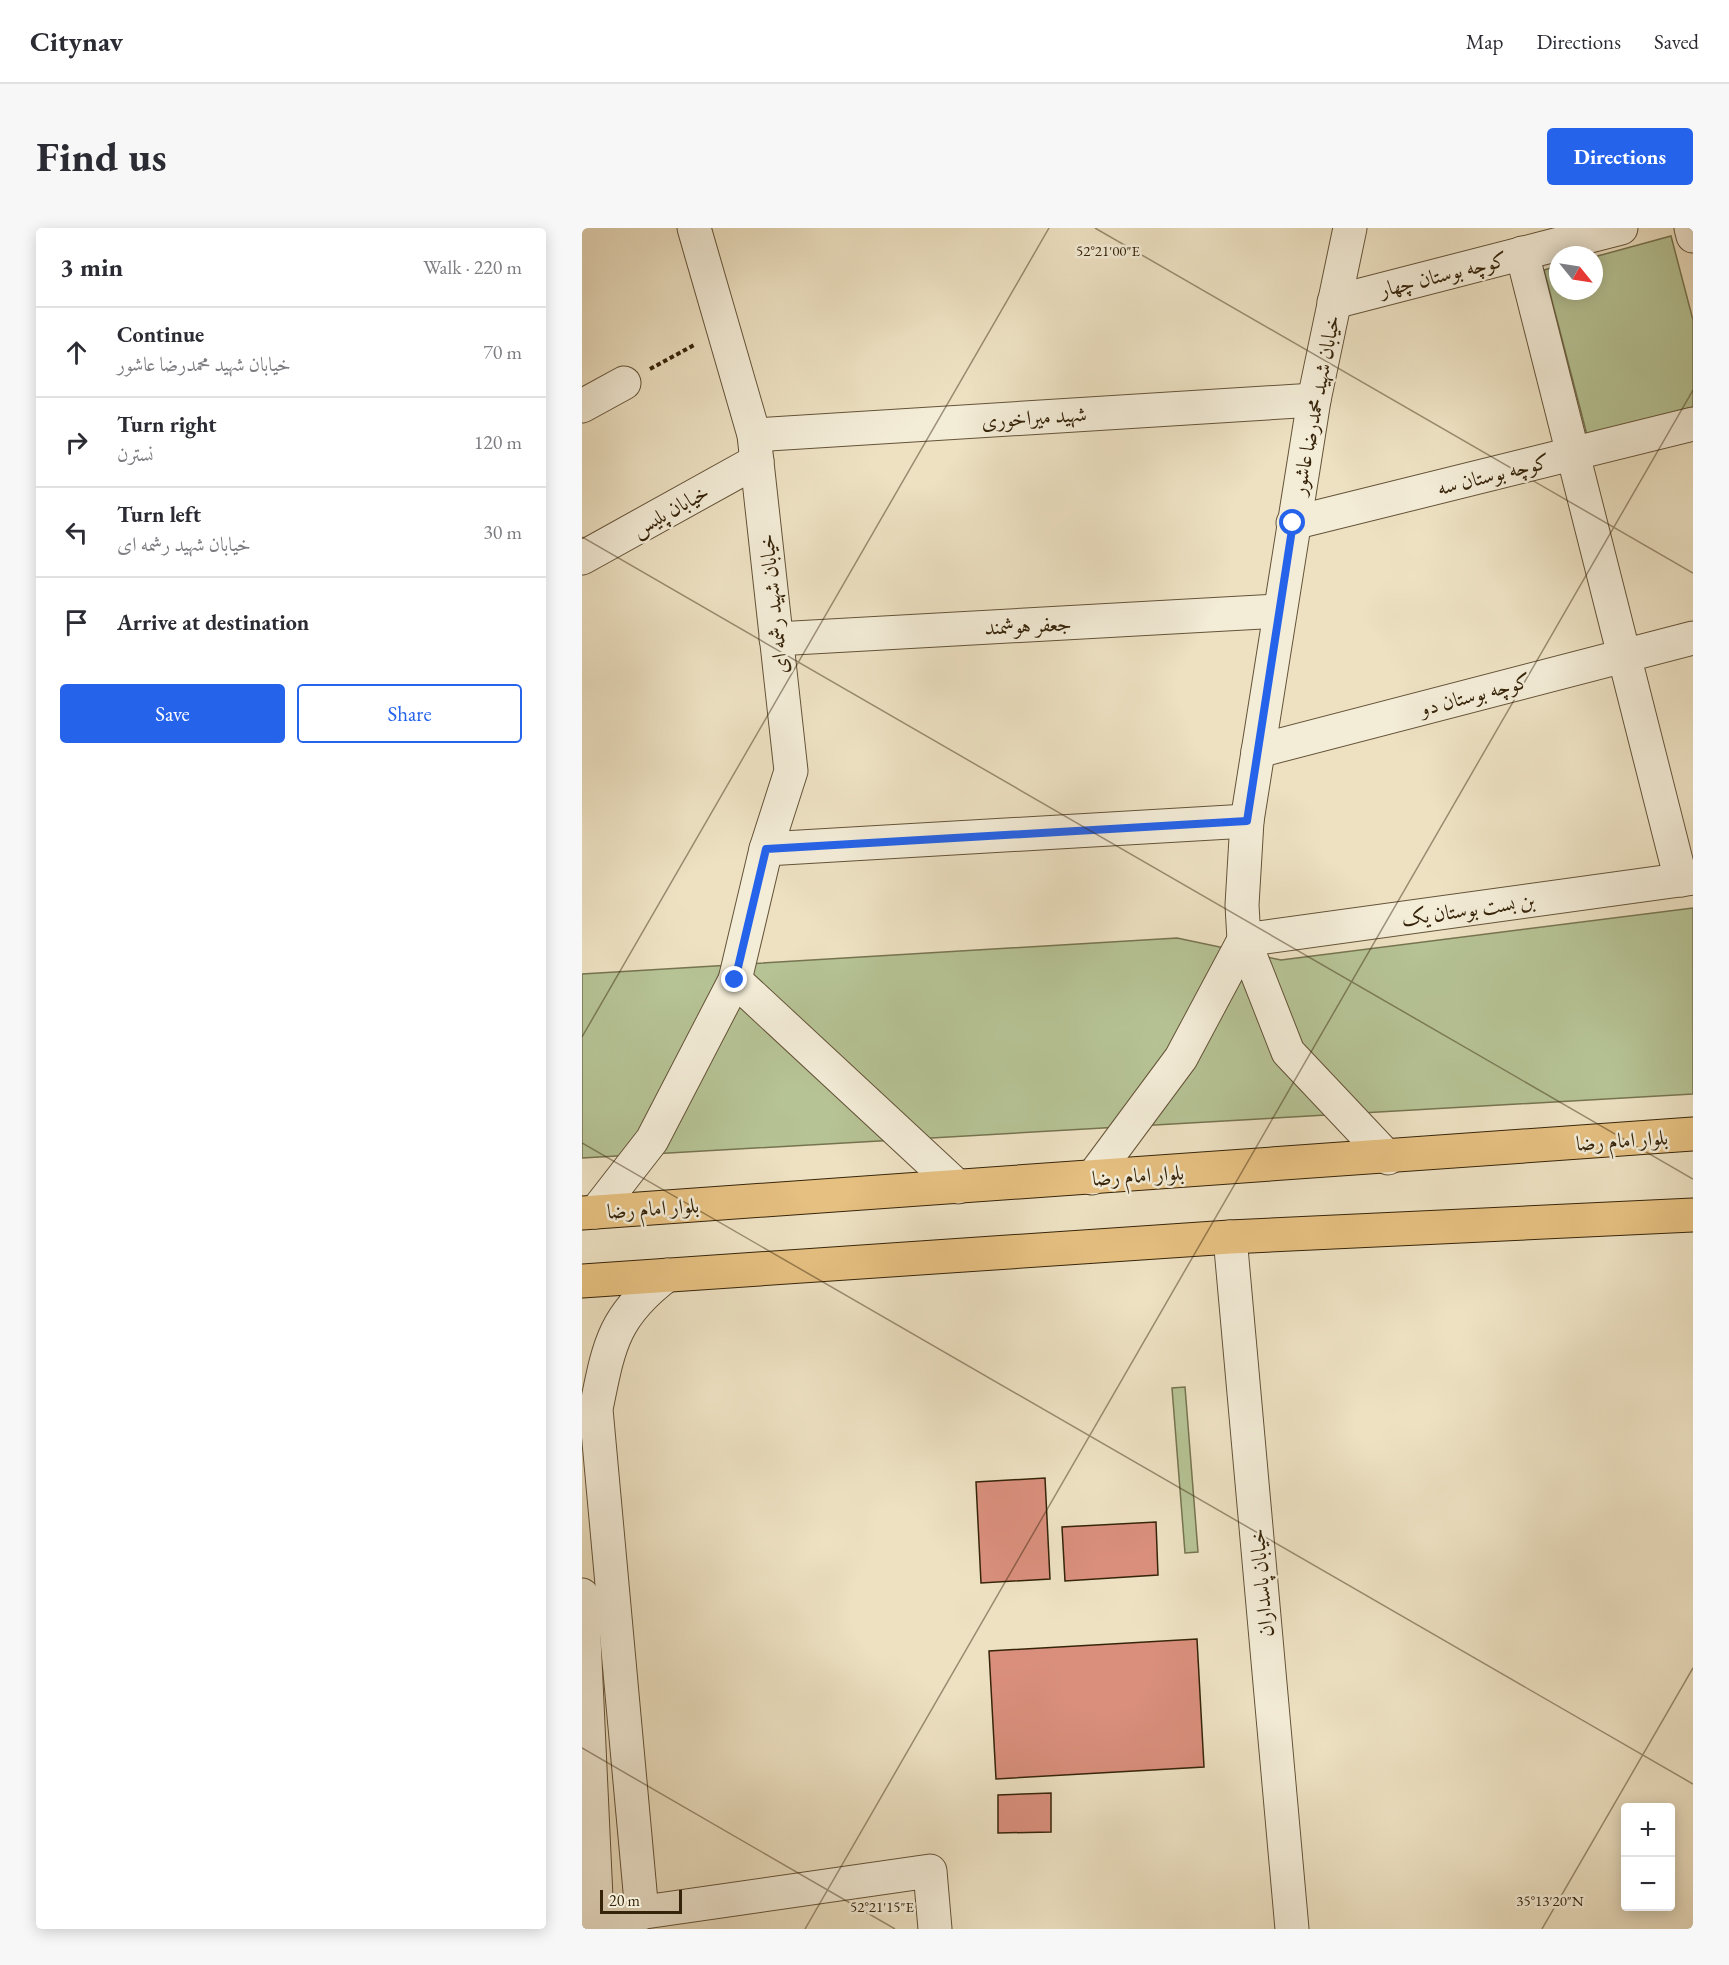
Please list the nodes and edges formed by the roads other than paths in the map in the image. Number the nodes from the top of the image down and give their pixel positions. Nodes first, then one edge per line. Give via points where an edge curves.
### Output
1 (694, 228) edge
2 (1350, 228) edge
3 (1621, 228) edge
4 (1691, 228) edge
5 (1693, 236) edge
6 (1522, 254) junction
7 (1334, 302) junction
8 (624, 383) road end
9 (1314, 400) junction
10 (582, 406) edge
11 (1693, 424) edge
12 (756, 448) junction
13 (1573, 454) junction
14 (1293, 523) junction
15 (582, 558) edge
16 (1279, 611) junction
17 (776, 639) junction
18 (1693, 639) edge
19 (1624, 656) junction
20 (1258, 751) junction
21 (1247, 821) junction
22 (766, 849) junction
23 (1687, 879) edge
24 (1244, 940) junction
25 (735, 980) junction
26 (1693, 1134) edge
27 (1388, 1158) junction
28 (1092, 1178) junction
29 (958, 1187) junction
30 (589, 1213) edge
31 (1693, 1215) edge
32 (1230, 1237) junction
33 (667, 1275) junction
34 (582, 1281) edge
35 (593, 1488) edge
36 (582, 1595) edge
37 (642, 1913) junction
38 (590, 1920) edge
39 (935, 1929) edge
40 (1292, 1929) edge

1 - 12 street, خیابان شهید رشمه ای
2 - 7 street, خیابان شهید محمدرضا عاشور
3 - 6 street, کوچه بوستان چهار
4 - 5 street
6 - 7 street, کوچه بوستان چهار
6 - 13 street
7 - 9 street, خیابان شهید محمدرضا عاشور
8 - 10 street
9 - 12 street, شهید میراخوری
9 - 14 street, خیابان شهید محمدرضا عاشور
11 - 13 street, کوچه بوستان سه
12 - 15 street, خیابان پلیس
12 - 17 street, خیابان شهید رشمه ای
13 - 14 street, کوچه بوستان سه
13 - 19 street
14 - 16 street, خیابان شهید محمدرضا عاشور
16 - 17 street, جعفر هوشمند
16 - 20 street, خیابان شهید محمدرضا عاشور
17 - 22 street, خیابان شهید رشمه ای via 791,771
18 - 19 street, کوچه بوستان دو
19 - 20 street, کوچه بوستان دو
19 - 23 street
20 - 21 street, خیابان شهید محمدرضا عاشور
21 - 22 street
21 - 24 street, خیابان شهید محمدرضا عاشور
22 - 25 street, خیابان شهید رشمه ای
23 - 24 street, بن بست بوستان یک
24 - 27 street via 1288,1052
24 - 28 street via 1180,1058
25 - 29 street
25 - 30 street, خیابان شهید رشمه ای via 652,1140
26 - 27 main road, بلوار امام رضا
27 - 28 main road, بلوار امام رضا
28 - 29 main road, بلوار امام رضا
29 - 30 main road, بلوار امام رضا
31 - 32 main road
32 - 33 main road
32 - 40 street, خیابان پاسداران
33 - 34 main road
33 - 35 street via 629,1308 607,1356 597,1409
35 - 37 street
36 - 38 street
37 - 38 street
37 - 39 street via 930,1872

